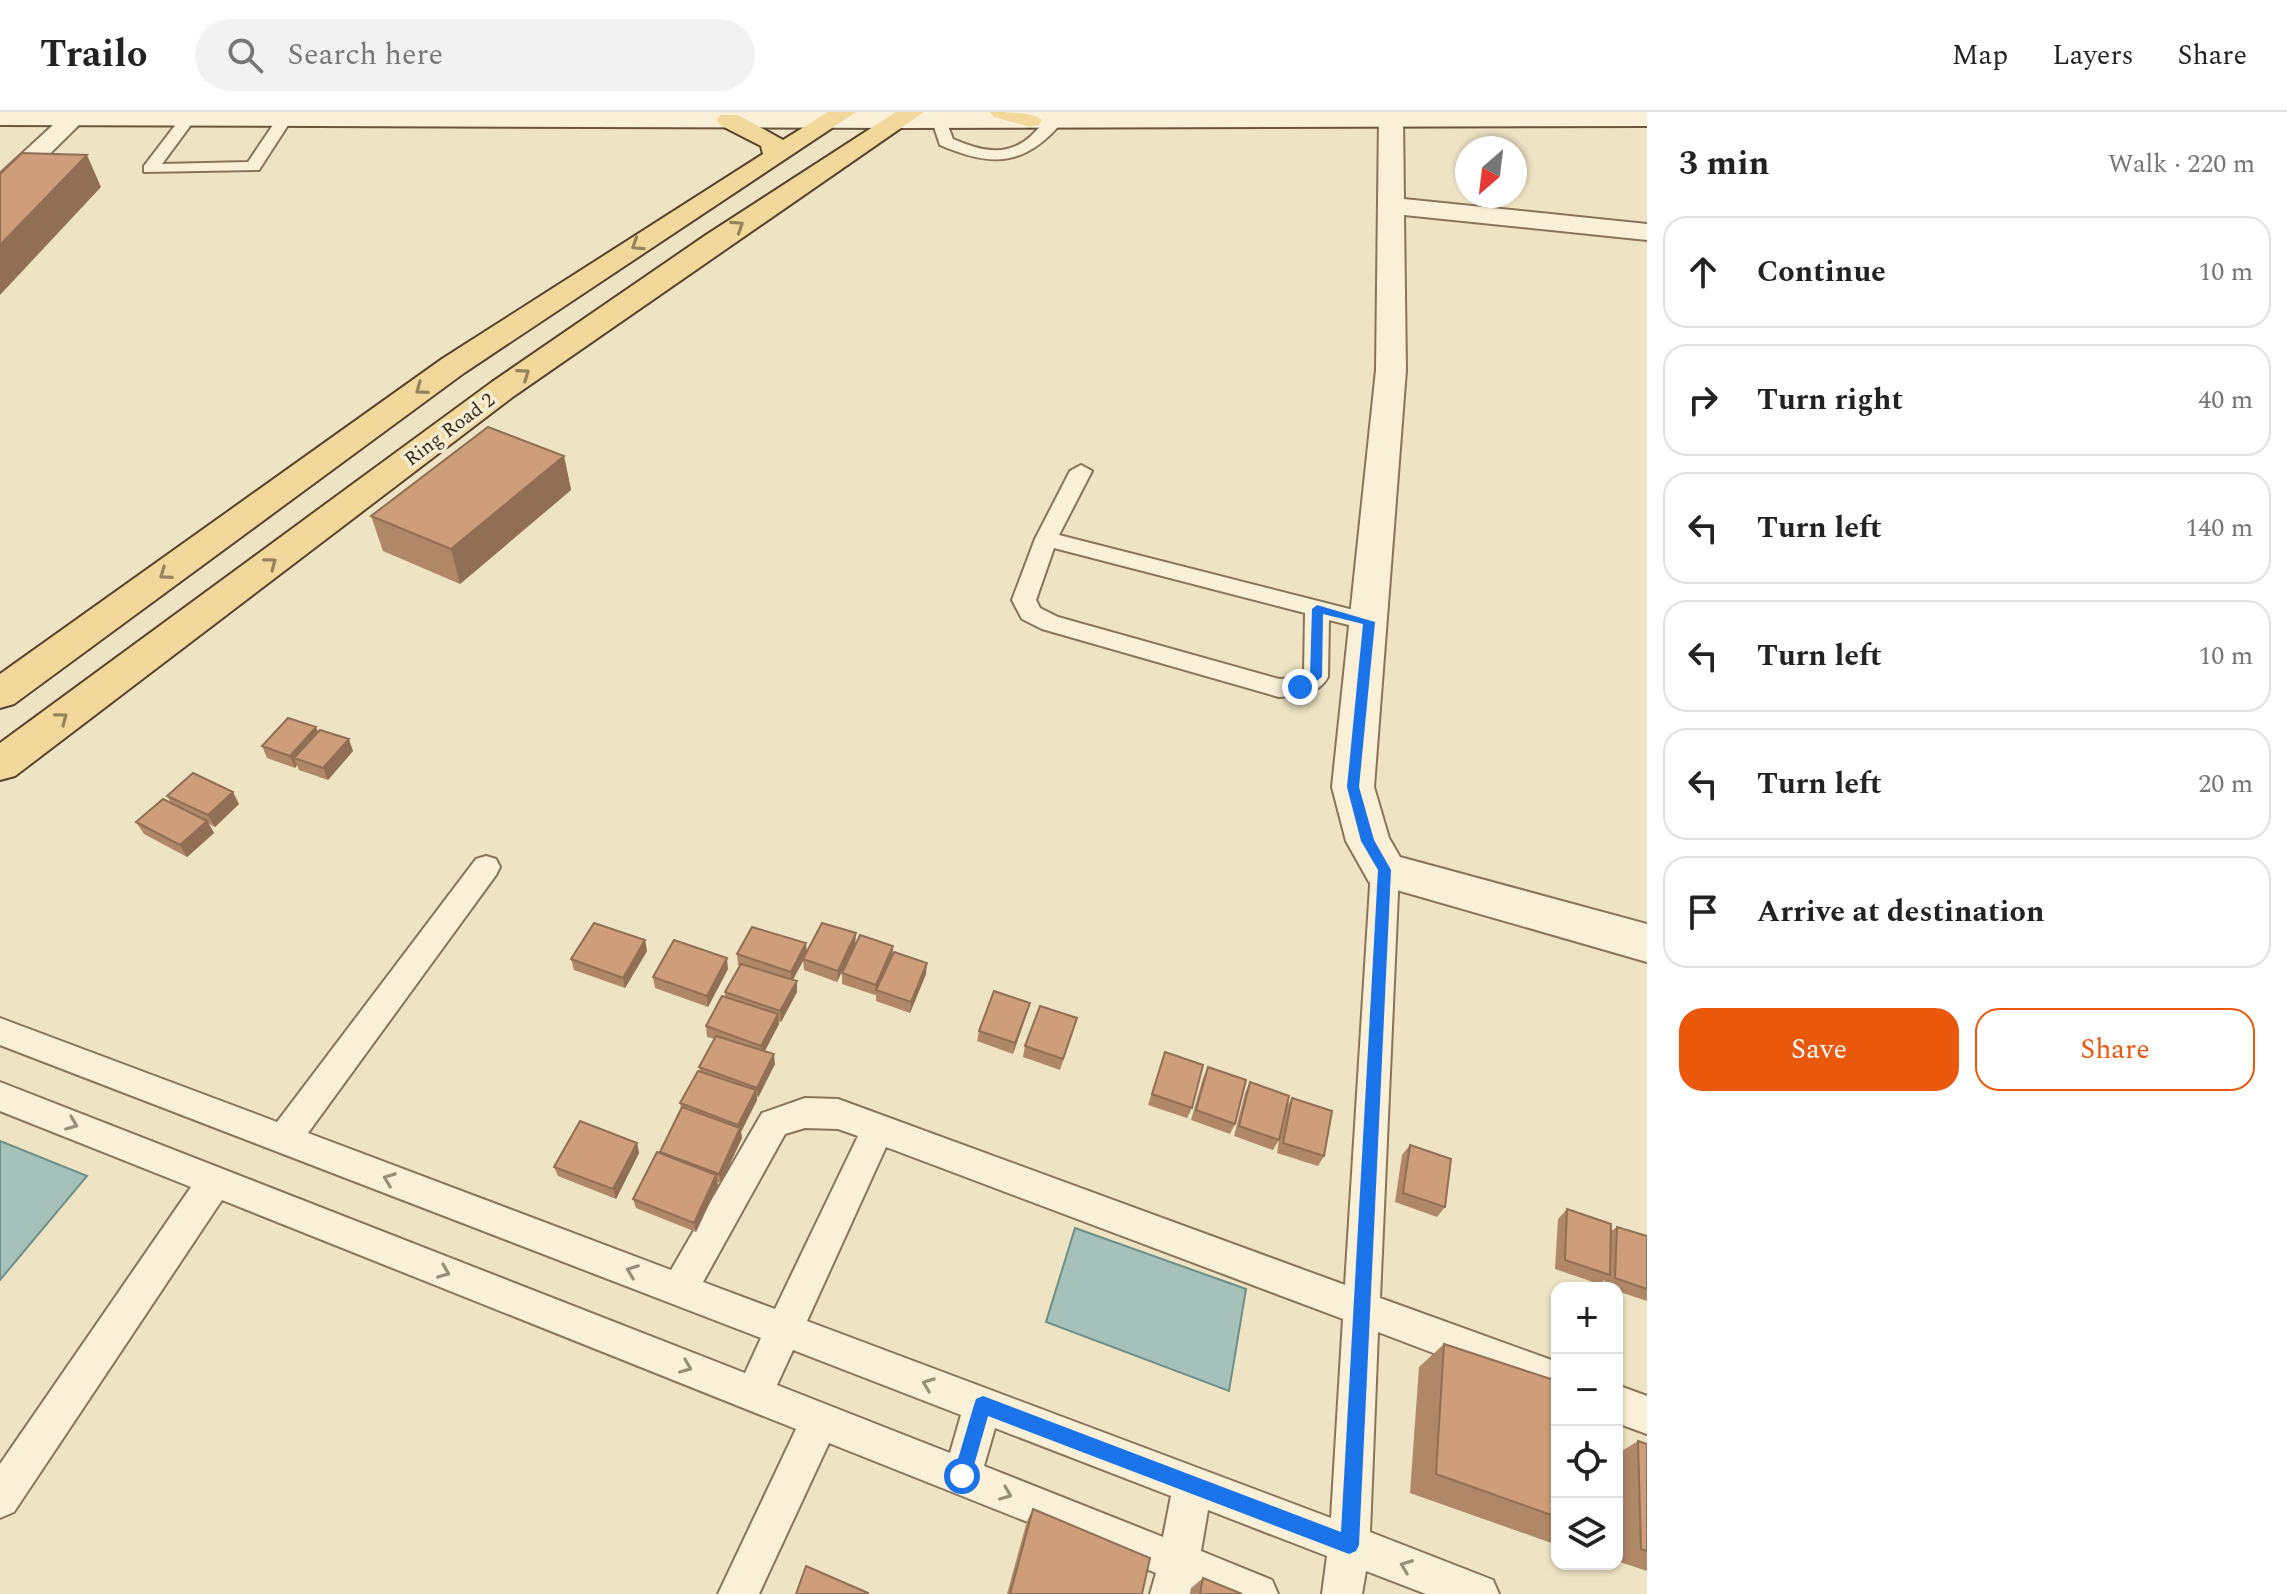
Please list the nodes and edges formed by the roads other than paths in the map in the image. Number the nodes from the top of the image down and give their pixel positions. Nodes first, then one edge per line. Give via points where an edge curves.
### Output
1 (1002, 112) edge
2 (180, 115) edge
3 (1459, 115) edge
4 (1617, 115) edge
5 (838, 116) edge
6 (0, 118) edge
7 (74, 118) junction
8 (917, 118) edge
9 (1391, 118) junction
10 (284, 119) junction
11 (1647, 119) edge
12 (729, 120) junction
13 (1030, 120) junction
14 (1056, 120) junction
15 (776, 156) junction
16 (0, 188) edge
17 (1390, 206) junction
18 (1647, 232) edge
19 (1081, 471) dead end
20 (1046, 539) junction
21 (1317, 609) junction
22 (1369, 622) junction
23 (0, 694) edge
24 (0, 765) edge
25 (486, 867) dead end
26 (1385, 870) junction
27 (1647, 943) edge
28 (0, 1031) edge
29 (0, 1096) edge
30 (878, 1129) junction
31 (284, 1139) junction
32 (215, 1181) junction
33 (679, 1289) junction
34 (1361, 1307) junction
35 (785, 1329) junction
36 (1551, 1379) edge
37 (754, 1394) junction
38 (983, 1405) junction
39 (1623, 1406) edge
40 (1647, 1415) edge
41 (820, 1420) junction
42 (962, 1476) junction
43 (1192, 1485) junction
44 (0, 1498) edge
45 (1349, 1545) junction
46 (1175, 1578) edge
47 (738, 1594) edge
48 (1258, 1594) edge
49 (1342, 1594) edge
50 (1479, 1594) edge

1 - 13 main road
2 - 7 main road
2 - 10 main road
2 - 10 lane via 150,169 253,167
3 - 4 main road
3 - 9 main road
4 - 11 main road
5 - 8 main road
5 - 12 main road
5 - 15 main road, Ring Road 2
6 - 7 main road
7 - 16 main road
8 - 13 main road
8 - 14 lane via 946,142 992,155 1022,150
24 -> 8 main road, Ring Road 2 via 503,389 716,241
9 - 14 main road
9 - 17 main road
10 - 12 main road
12 - 15 main road via 772,142
13 - 14 main road
15 -> 23 main road, Ring Road 2 via 453,366
17 - 18 main road
17 - 22 main road via 1391,370
19 - 20 lane
20 - 21 lane
20 - 21 lane via 1024,600 1030,613 1279,688 1300,687 1316,677
21 - 22 lane
22 - 26 main road via 1353,787 1368,841
25 - 31 lane
26 - 27 main road
26 - 34 lane
28 - 31 lane
29 -> 32 lane
30 - 33 lane via 838,1114 805,1113 774,1123
30 - 34 lane
30 - 35 lane
33 -> 31 lane
32 -> 37 lane
32 - 44 lane
33 - 35 lane
34 - 36 lane
34 - 45 lane
35 - 37 lane
38 -> 35 lane
37 - 41 lane
38 - 42 lane
38 - 43 lane
39 - 40 lane
41 - 42 lane
41 - 47 lane
42 -> 46 lane
43 - 45 lane
43 - 46 lane
45 - 49 lane
50 -> 45 lane
46 - 48 lane

